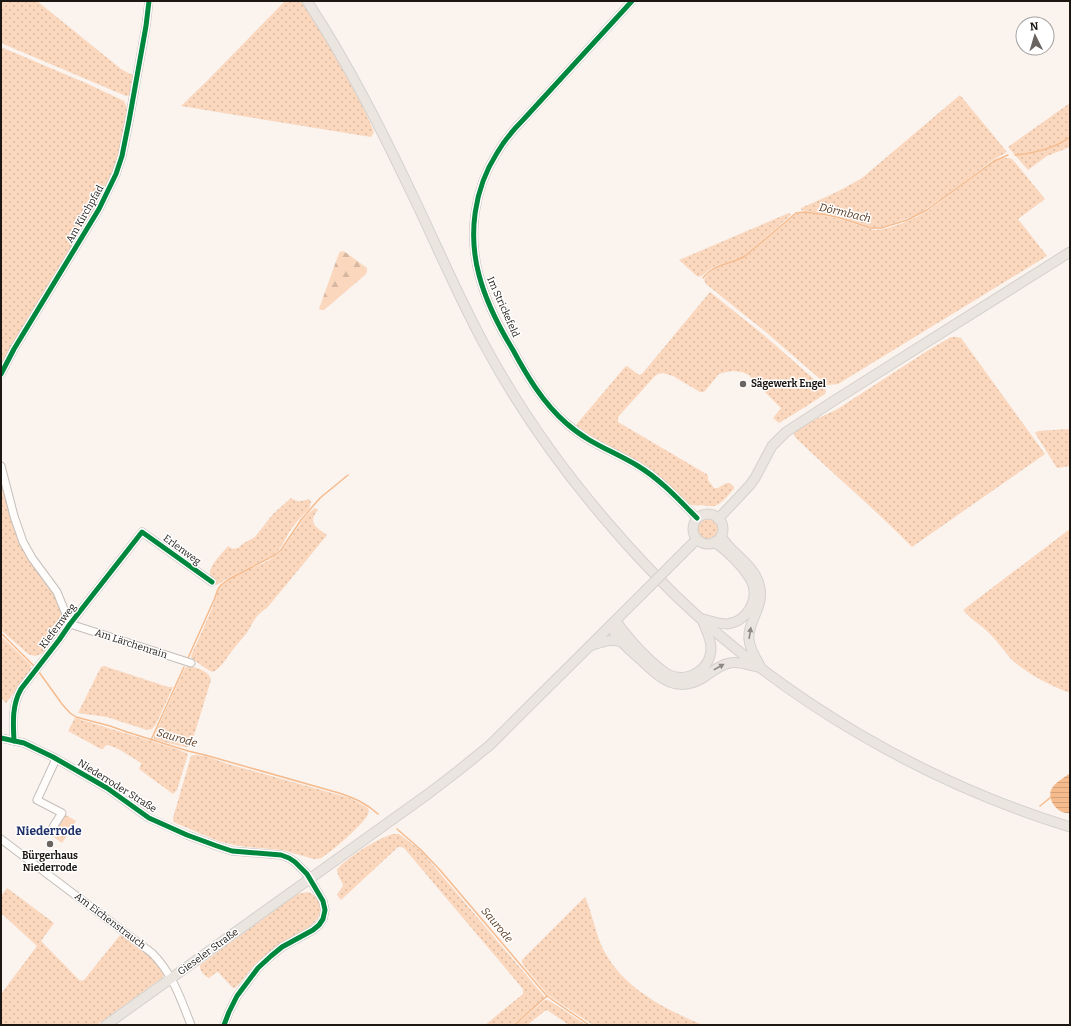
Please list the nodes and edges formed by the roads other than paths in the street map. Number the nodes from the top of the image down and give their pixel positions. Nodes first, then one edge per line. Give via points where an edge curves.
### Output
1 (149, 1) edge
2 (307, 1) edge
3 (632, 1) edge
4 (1070, 252) edge
5 (1, 374) edge
6 (1, 466) edge
7 (697, 518) junction
8 (718, 519) junction
9 (142, 532) joint
10 (697, 539) junction
11 (717, 539) junction
12 (212, 582) dead end
13 (701, 619) junction
14 (613, 623) junction
15 (70, 624) junction
16 (622, 642) junction
17 (592, 645) junction
18 (191, 664) dead end
19 (762, 669) junction
20 (1, 738) edge
21 (14, 740) junction
22 (56, 759) junction
23 (53, 827) dead end
24 (1070, 827) edge
25 (1, 839) edge
26 (310, 879) junction
27 (171, 978) junction
28 (106, 1025) edge
29 (191, 1025) edge
30 (224, 1025) edge

1 - 5 street, Am Kirchpfad via 126,138 112,185
2 - 13 main road via 373,113 469,315 506,383 536,430 587,499 653,573
3 - 7 street, Im Strickefeld via 508,136 497,152 479,194 474,221 475,254 483,290 500,327 524,370 553,411 584,437 650,474
4 - 8 main road via 786,432 772,446 750,485
6 - 15 street via 23,542 57,592
7 - 8 main road via 710,514
7 - 10 main road via 693,526
8 - 11 main road via 722,527
9 - 12 street, Erlenweg
9 - 15 street, Kiefernweg
10 - 11 main road via 705,543
10 - 14 main road, Gieseler Straße, bridge
11 - 13 main road via 746,572 753,586 754,600 746,615 734,622 726,624
19 -> 11 main road via 749,639 750,629 759,607 759,582 748,565
13 - 14 main road via 711,641 711,654 705,666 692,676 685,677 665,673
13 - 19 main road
14 - 16 main road via 616,637
14 - 17 main road, Gieseler Straße
15 - 18 street, Am Lärchenrain
15 - 21 street, Kiefernweg via 34,671 16,700
16 - 17 main road via 613,640
16 -> 19 main road via 659,677 677,684 698,681 731,662
17 - 26 main road, Gieseler Straße via 478,755
19 - 24 main road via 842,724 922,768 993,800
20 - 21 street, Niederroder Straße
21 - 22 street, Niederroder Straße
22 - 23 street via 37,800 62,813
22 - 26 street, Niederroder Straße via 108,788 149,818 226,849 289,858 302,868
25 - 27 street, Am Eichenstrauch via 152,953
26 - 27 main road, Gieseler Straße
26 - 30 street, Niederroder Straße via 323,900 323,919 313,930 282,947 258,968 237,996
27 - 28 main road, Gieseler Straße
27 - 29 street, Am Eichenstrauch

